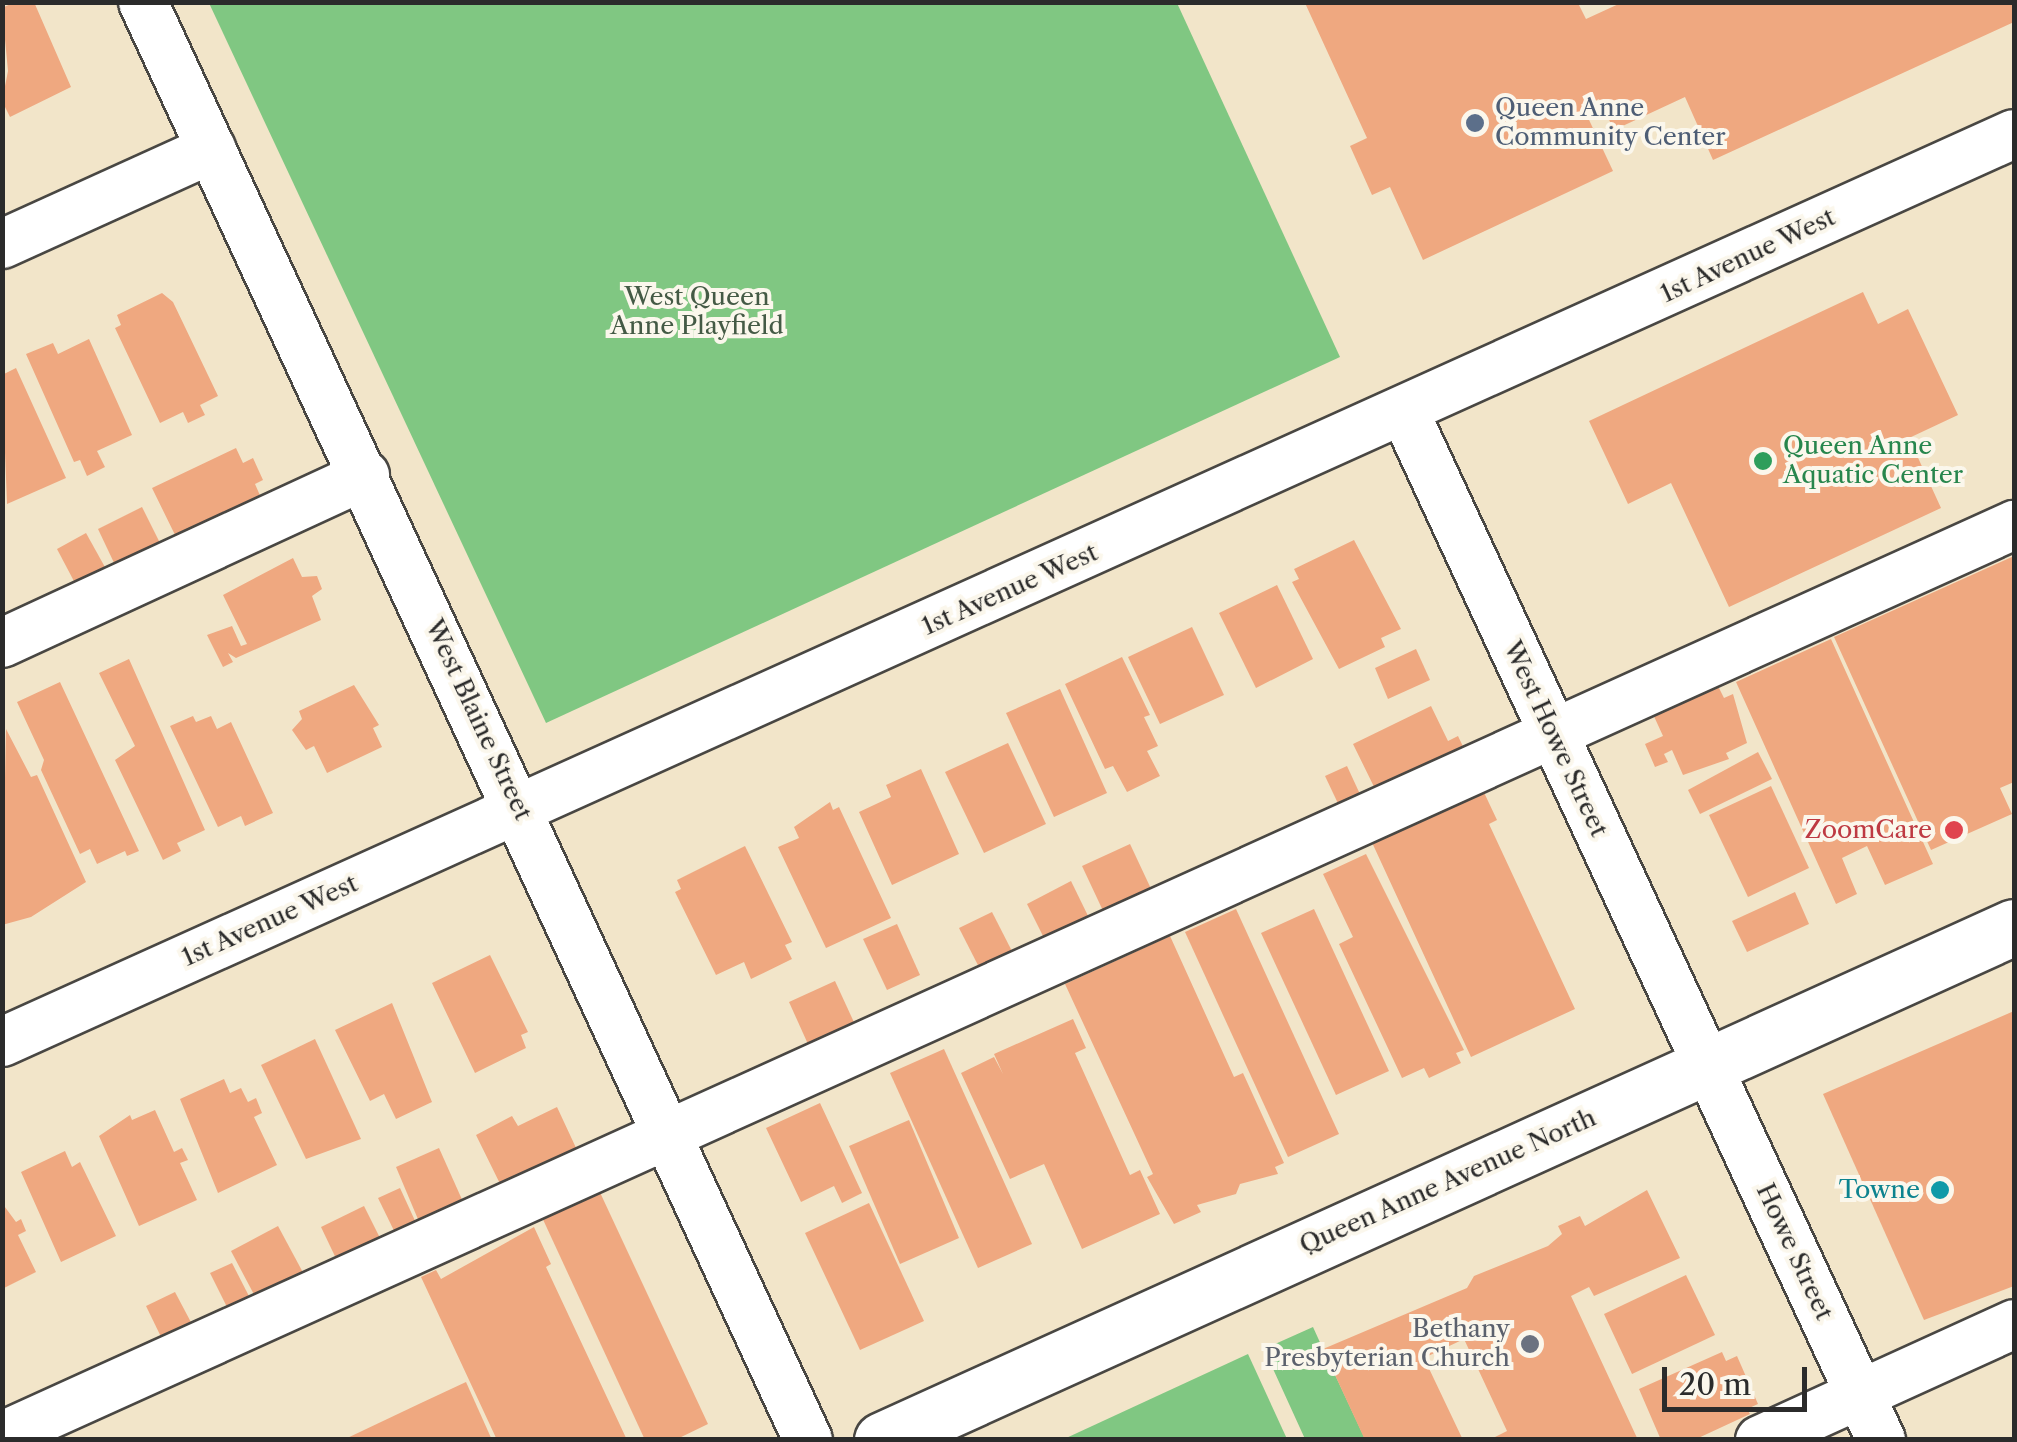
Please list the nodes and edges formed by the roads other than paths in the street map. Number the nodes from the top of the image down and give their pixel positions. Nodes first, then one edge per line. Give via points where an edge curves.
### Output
1 (143, 2) edge
2 (2014, 134) edge
3 (211, 149) junction
4 (2, 244) edge
5 (1405, 413) junction
6 (366, 475) junction
7 (2014, 525) edge
8 (2, 642) edge
9 (1553, 733) junction
10 (519, 808) junction
11 (2014, 927) edge
12 (2, 1042) edge
13 (1707, 1064) junction
14 (668, 1135) junction
15 (2014, 1324) edge
16 (1860, 1394) junction
17 (2, 1436) edge
18 (808, 1440) edge
19 (882, 1440) edge
20 (1760, 1440) edge
21 (1881, 1440) edge

1 - 3 street, West Blaine Street
2 - 5 street, 1st Avenue West
3 - 4 street
3 - 6 street, West Blaine Street
5 - 9 street, West Howe Street
5 - 10 street, 1st Avenue West
6 - 8 street
6 - 10 street, West Blaine Street
7 - 9 street
9 - 13 street, West Howe Street
9 - 14 street
10 - 12 street, 1st Avenue West
10 - 14 street, West Blaine Street
11 - 13 main road, Queen Anne Avenue North
13 - 16 street, Howe Street
13 - 19 main road, Queen Anne Avenue North
14 - 17 street
14 - 18 street, West Blaine Street
15 - 16 street
16 - 20 street
16 - 21 street, Howe Street

